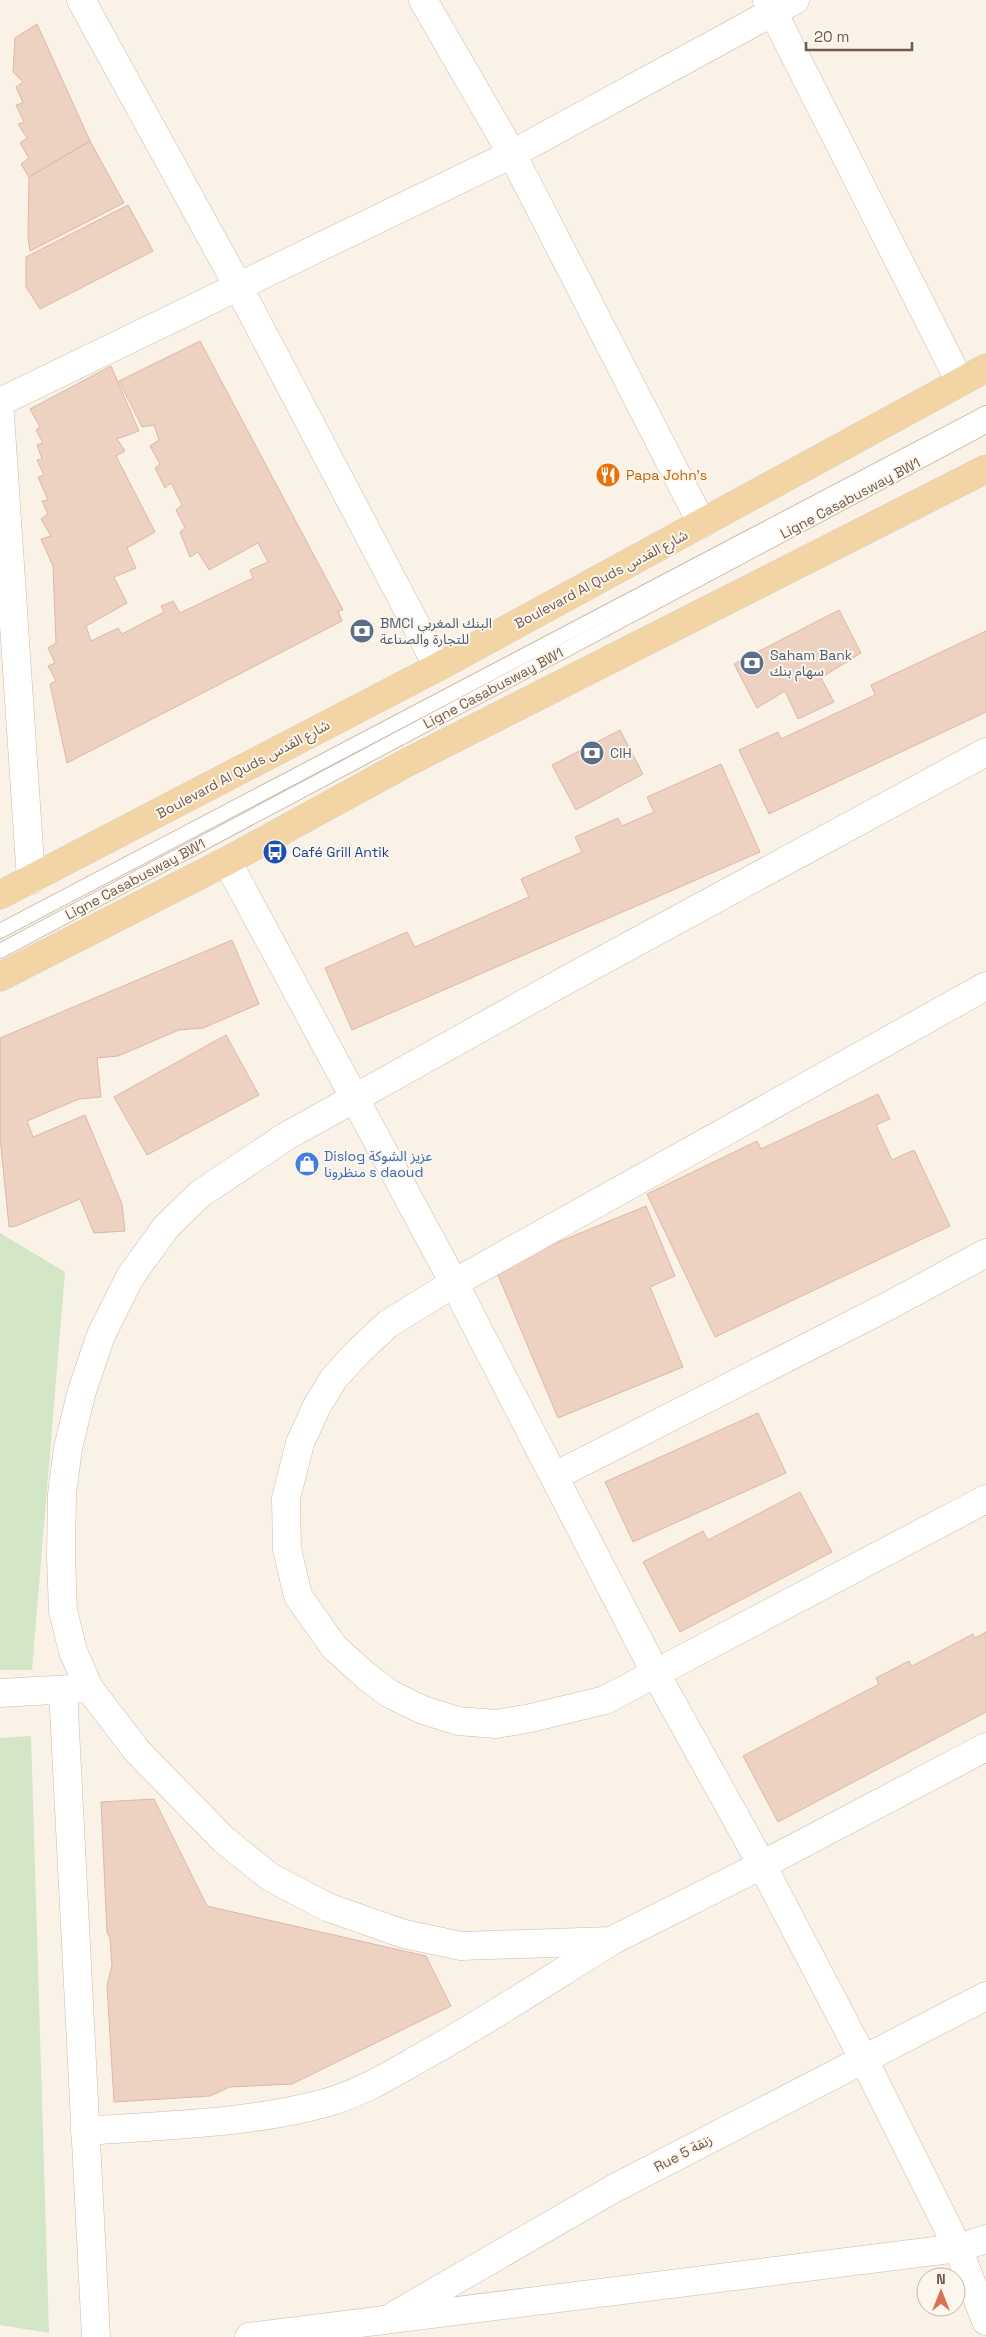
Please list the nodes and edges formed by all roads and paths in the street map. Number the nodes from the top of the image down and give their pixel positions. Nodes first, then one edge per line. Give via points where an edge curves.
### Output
1 (81, 0) edge
2 (423, 0) edge
3 (778, 4) edge
4 (512, 154) junction
5 (238, 286) junction
6 (986, 368) edge
7 (960, 382) junction
8 (0, 402) edge
9 (986, 413) edge
10 (0, 414) edge
11 (986, 426) edge
12 (986, 469) edge
13 (702, 524) junction
14 (438, 667) junction
15 (986, 752) edge
16 (228, 861) junction
17 (31, 880) junction
18 (0, 895) edge
19 (0, 931) edge
20 (0, 951) edge
21 (0, 977) edge
22 (986, 986) edge
23 (353, 1098) junction
24 (986, 1253) edge
25 (454, 1283) junction
26 (555, 1476) junction
27 (986, 1499) edge
28 (656, 1674) junction
29 (76, 1689) junction
30 (0, 1693) edge
31 (986, 1748) edge
32 (762, 1865) junction
33 (611, 1941) junction
34 (986, 1996) edge
35 (863, 2058) junction
36 (85, 2131) junction
37 (986, 2239) edge
38 (958, 2248) junction
39 (386, 2320) junction
40 (986, 2321) edge
41 (96, 2337) edge
42 (248, 2337) edge

1 - 5 street
2 - 4 street
3 - 4 street
3 - 7 street
4 - 5 street
4 - 13 street
5 - 8 street
5 - 14 street
6 - 7 main road, Boulevard Al Quds شارع القدس
7 - 13 main road, Boulevard Al Quds شارع القدس
9 - 19 lane, Ligne Casabusway BW1
10 - 17 street
11 - 20 lane, Ligne Casabusway BW1
12 - 16 main road via 406,763
13 - 14 main road, Boulevard Al Quds شارع القدس
14 - 17 main road, Boulevard Al Quds شارع القدس
15 - 23 street
16 - 21 main road
16 - 23 street
17 - 18 main road, Boulevard Al Quds شارع القدس
22 - 25 street
23 - 25 street
23 - 29 street via 285,1137 200,1194 166,1227 130,1277 101,1336 82,1391 68,1448 62,1494 60,1557 63,1611 73,1651
24 - 26 street
25 - 26 street
25 - 28 street via 388,1324 334,1378 317,1406 300,1443 286,1498 287,1549 298,1596 334,1647 366,1676 390,1694 458,1721 496,1724 557,1712 606,1700
26 - 28 street
27 - 28 street
28 - 32 street
29 - 30 street
29 - 33 street via 224,1840 270,1877 327,1907 404,1934 461,1946
29 - 36 street via 78,1946
31 - 32 street
32 - 33 street
32 - 35 street
33 - 36 street via 432,2052 374,2084 326,2103 267,2114
34 - 35 street, Rue 5 زنقة
35 - 38 street
35 - 39 street, Rue 5 زنقة via 613,2189
36 - 41 street
37 - 38 street
38 - 39 street
38 - 40 street
39 - 42 street

